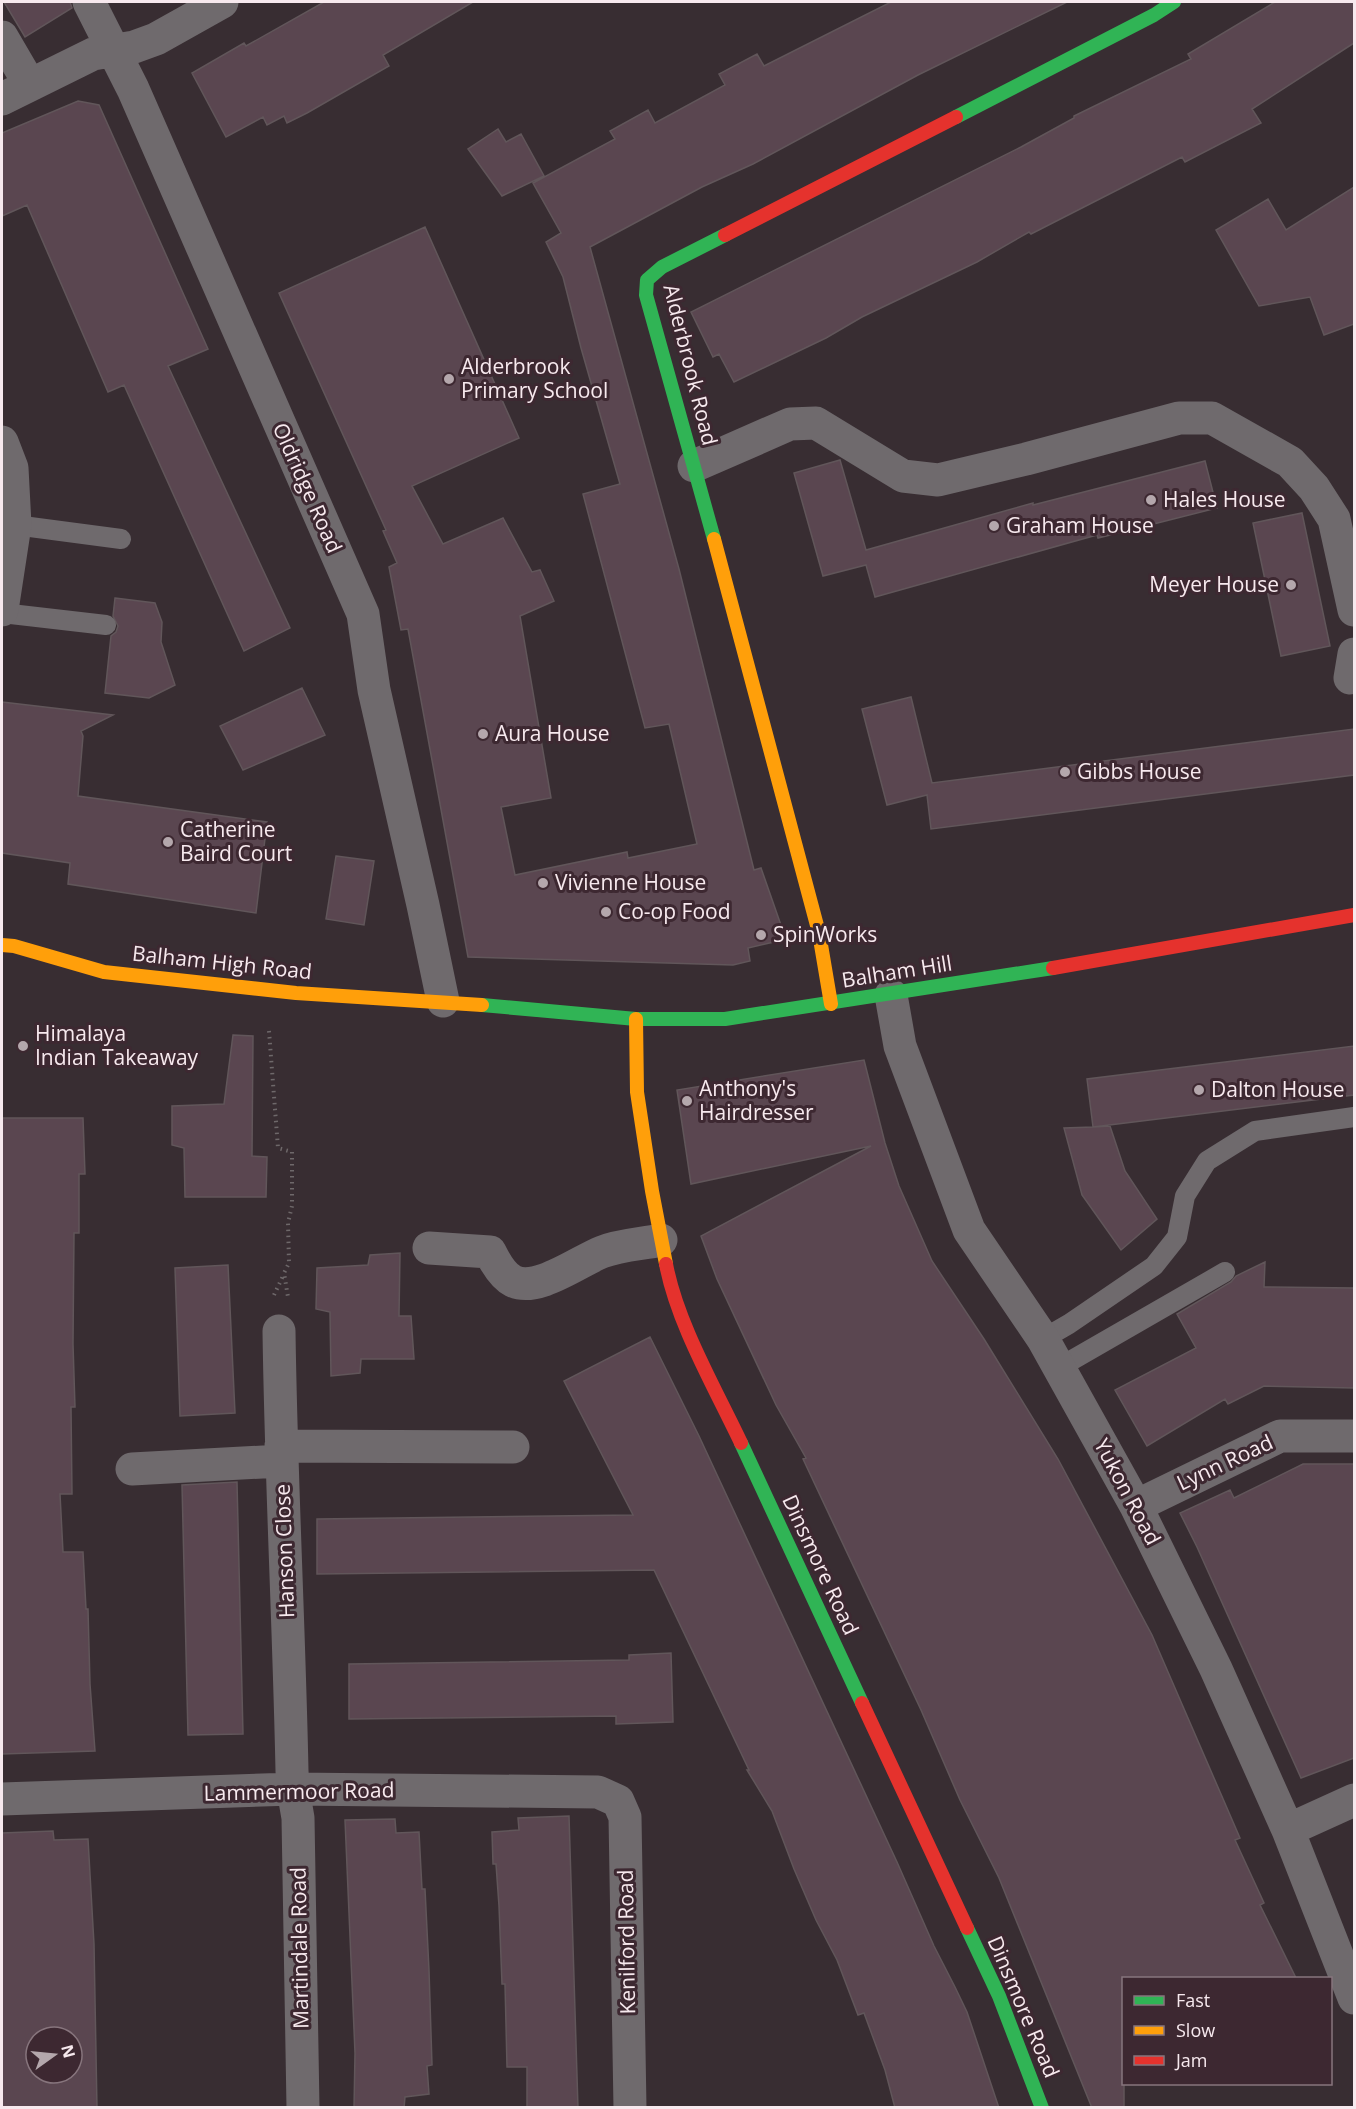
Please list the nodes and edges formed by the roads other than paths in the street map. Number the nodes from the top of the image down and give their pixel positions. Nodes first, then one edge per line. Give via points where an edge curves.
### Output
1 (89, 2) edge
2 (222, 2) edge
3 (1174, 2) edge
4 (2, 37) edge
5 (115, 51) junction
6 (30, 86) junction
7 (2, 99) edge
8 (2, 442) edge
9 (694, 466) junction
10 (15, 525) junction
11 (121, 539) dead end
12 (1354, 610) edge
13 (2, 611) edge
14 (106, 625) dead end
15 (1354, 915) edge
16 (2, 945) edge
17 (891, 995) junction
18 (442, 1000) junction
19 (831, 1004) junction
20 (636, 1019) junction
21 (1354, 1117) edge
22 (661, 1240) junction
23 (429, 1248) dead end
24 (1225, 1272) dead end
25 (284, 1319) road end
26 (1043, 1339) junction
27 (1060, 1367) junction
28 (1354, 1436) edge
29 (513, 1447) dead end
30 (281, 1454) junction
31 (132, 1469) dead end
32 (1136, 1506) junction
33 (292, 1790) junction
34 (598, 1792) joint
35 (2, 1799) edge
36 (1354, 1800) edge
37 (1288, 1830) junction
38 (1354, 1998) edge
39 (303, 2108) edge
40 (630, 2108) edge
41 (1042, 2108) edge

1 - 5 street, Oldridge Road
2 - 5 street via 156,39
3 - 9 main road, Alderbrook Road via 1144,21 662,267 647,280 646,295
4 - 6 street
5 - 6 street via 93,54
5 - 18 street, Oldridge Road via 363,614 374,690
6 - 7 street
8 - 10 street via 12,468
9 - 12 street via 790,424 816,423 903,476 938,480 1179,418 1212,418 1290,462 1314,488 1334,519
9 - 19 main road, Alderbrook Road via 819,933
10 - 11 lane
10 - 13 street
13 - 14 lane
15 - 17 main road, Balham Hill
16 - 18 main road, Balham High Road via 104,972 297,993
17 - 19 main road, Balham Hill
17 - 26 street, Yukon Road via 900,1046 969,1230
18 - 20 main road, Balham Hill
19 - 20 main road, Balham Hill via 725,1019
20 - 22 main road, Dinsmore Road via 637,1092
21 - 26 lane via 1255,1131 1207,1161 1185,1196 1177,1238 1154,1266
22 - 23 street via 604,1251 530,1284 512,1281 490,1252
22 - 41 main road, Dinsmore Road via 670,1285 685,1324 999,1996
24 - 27 lane
25 - 30 street
26 - 27 street, Yukon Road
27 - 32 street, Yukon Road
28 - 32 street, Lynn Road via 1280,1436
29 - 30 street, Hanson Close
30 - 31 street, Hanson Close
30 - 33 street, Hanson Close
32 - 37 street, Yukon Road via 1216,1669
33 - 34 street, Lammermoor Road
33 - 35 street, Lammermoor Road
33 - 39 street, Martindale Road via 298,1818
34 - 40 street, Kenilford Road via 618,1801 625,1817
36 - 37 street
37 - 38 street, Yukon Road

